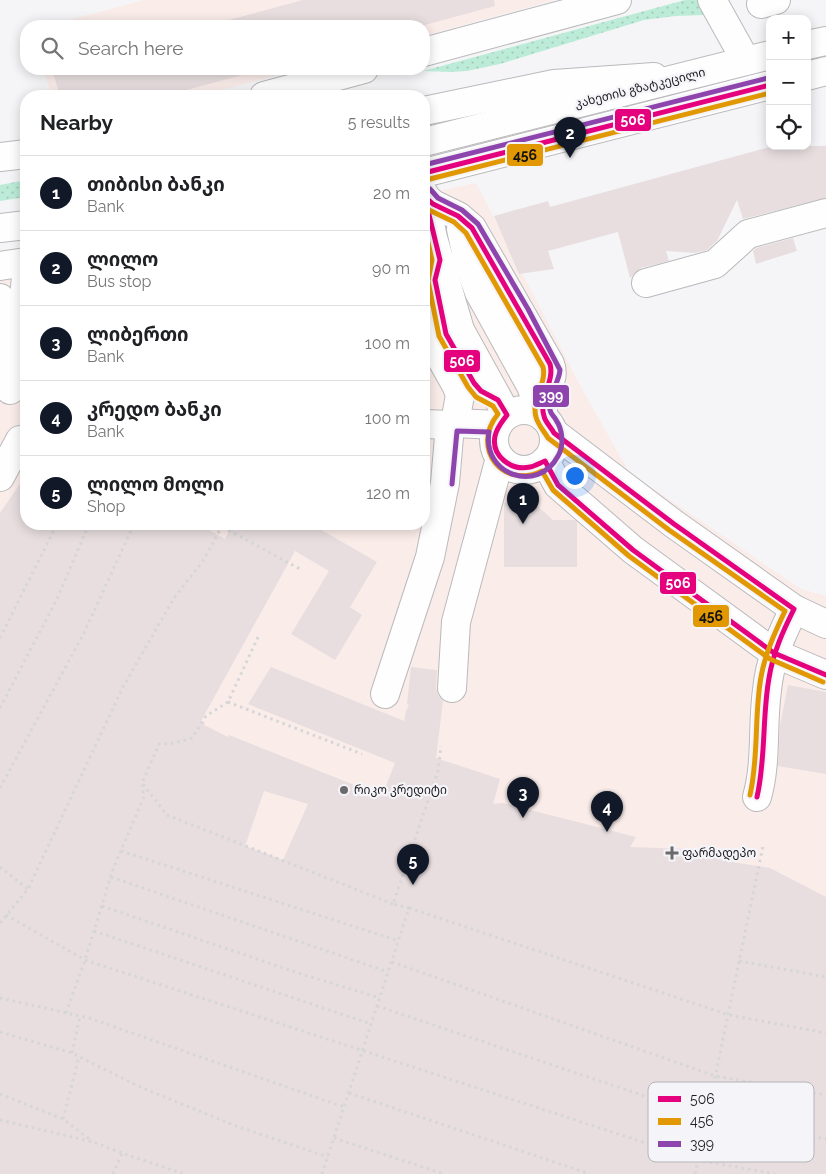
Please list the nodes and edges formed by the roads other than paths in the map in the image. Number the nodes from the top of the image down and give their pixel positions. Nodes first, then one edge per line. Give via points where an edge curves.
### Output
1 (617, 0) edge
2 (712, 0) edge
3 (826, 40) edge
4 (811, 44) edge
5 (430, 50) edge
6 (758, 58) edge
7 (826, 71) edge
8 (342, 75) edge
9 (690, 75) junction
10 (811, 75) edge
11 (766, 86) edge
12 (286, 90) edge
13 (430, 110) edge
14 (430, 140) edge
15 (20, 155) edge
16 (0, 157) edge
17 (430, 171) edge
18 (430, 201) edge
19 (826, 213) edge
20 (20, 226) edge
21 (0, 228) edge
22 (430, 228) edge
23 (436, 261) edge
24 (20, 263) edge
25 (0, 266) edge
26 (646, 283) dead end
27 (430, 295) edge
28 (0, 298) edge
29 (430, 332) edge
30 (0, 358) edge
31 (10, 393) edge
32 (526, 412) junction
33 (443, 424) edge
34 (10, 436) edge
35 (500, 458) junction
36 (545, 461) junction
37 (0, 477) edge
38 (794, 609) junction
39 (826, 624) edge
40 (774, 653) junction
41 (826, 675) edge
42 (452, 688) dead end
43 (386, 694) dead end
44 (757, 797) dead end

1 - 5 main road
2 - 6 main road
3 - 4 main road
6 - 9 main road, კახეთის გზატკეცილი
7 - 10 main road
8 - 12 main road
9 - 13 main road via 554,84
9 - 14 main road, კახეთის გზატკეცილი
11 - 17 main road
15 - 16 main road
18 - 32 main road via 458,222 479,292 535,397
19 - 26 main road via 748,234 715,264
20 - 21 main road
22 - 23 main road
23 - 27 main road
23 - 32 main road via 460,330
24 - 25 main road
28 - 31 main road via 7,311 14,363
29 - 33 main road via 460,395
30 - 31 main road
32 - 33 main road
32 - 35 main road via 494,442
32 - 36 main road via 554,443
32 - 38 main road via 674,524
33 - 43 main road via 445,483 430,557
34 - 37 main road
35 - 36 main road via 508,465 527,470
35 - 42 main road via 456,622
36 - 40 main road via 558,485 633,550
38 - 39 main road
38 - 40 main road
40 - 41 main road
40 - 44 main road via 767,689 762,779

